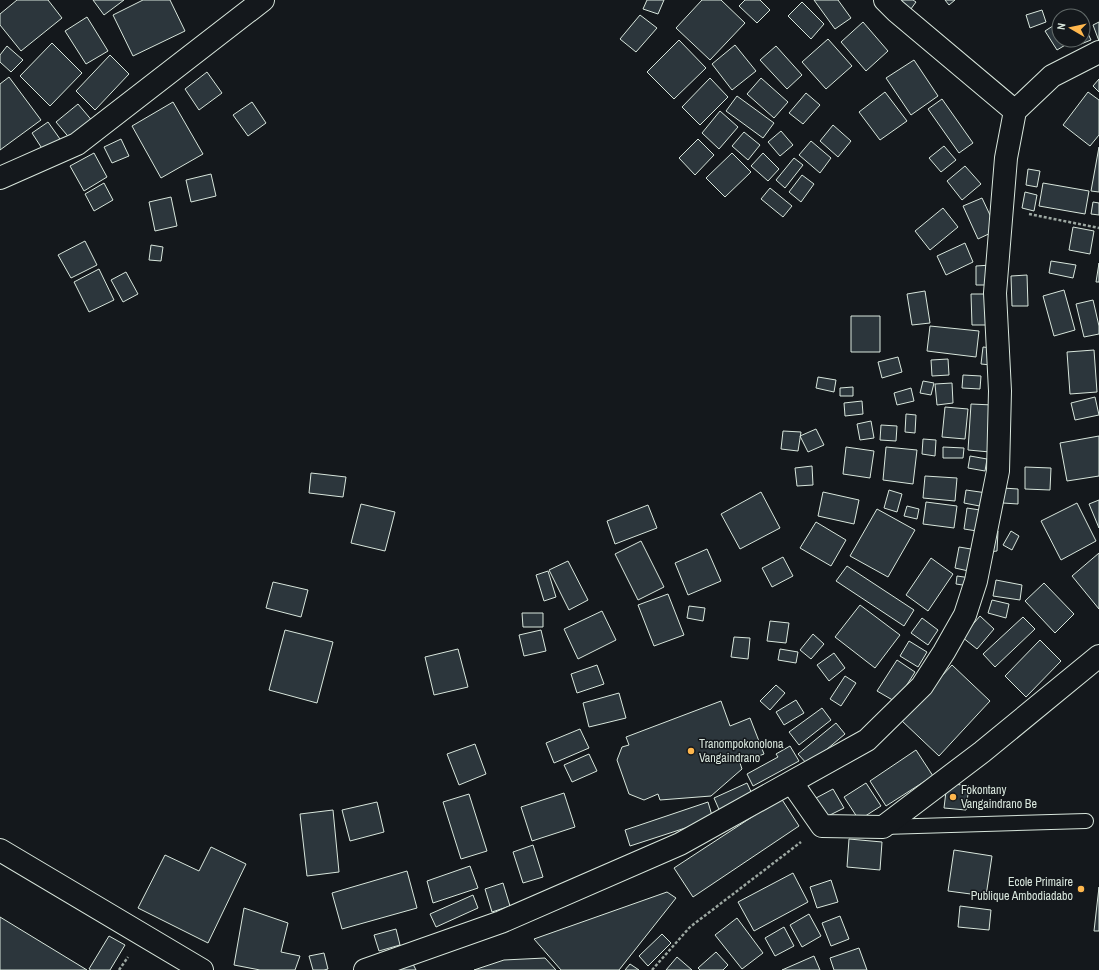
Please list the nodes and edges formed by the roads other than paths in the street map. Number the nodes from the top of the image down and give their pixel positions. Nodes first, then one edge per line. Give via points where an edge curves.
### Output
1 (263, 0) edge
2 (885, 0) edge
3 (1099, 52) edge
4 (1015, 111) junction
5 (0, 178) edge
6 (1099, 656) edge
7 (792, 783) junction
8 (1086, 821) dead end
9 (883, 827) junction
10 (0, 850) edge
11 (202, 970) edge
12 (365, 970) edge

1 - 5 main road via 77,144
2 - 4 main road
3 - 4 main road via 1052,76
4 - 7 main road via 1006,158 995,294 1000,391 998,471 976,581 965,615 922,686 888,720 867,740
6 - 9 main road via 982,752
7 - 9 main road via 822,826
7 - 12 main road via 680,844 501,922
8 - 9 lane
10 - 11 main road

